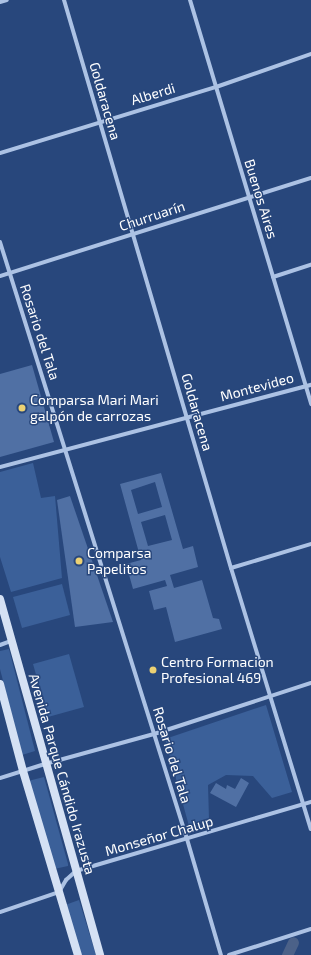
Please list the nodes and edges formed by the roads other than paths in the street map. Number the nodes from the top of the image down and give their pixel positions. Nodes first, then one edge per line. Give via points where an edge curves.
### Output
1 (7, 0) edge
2 (64, 0) edge
3 (190, 0) edge
4 (0, 2) edge
5 (311, 54) edge
6 (216, 87) junction
7 (100, 122) junction
8 (0, 153) edge
9 (311, 178) edge
10 (249, 197) junction
11 (133, 234) junction
12 (0, 242) edge
13 (311, 265) edge
14 (10, 274) junction
15 (0, 276) edge
16 (273, 277) junction
17 (311, 384) edge
18 (306, 386) junction
19 (311, 404) edge
20 (188, 417) junction
21 (66, 449) junction
22 (0, 467) edge
23 (311, 544) edge
24 (231, 568) junction
25 (0, 599) edge
26 (11, 641) junction
27 (0, 645) edge
28 (311, 683) edge
29 (0, 684) edge
30 (270, 696) junction
31 (154, 734) junction
32 (45, 764) junction
33 (23, 771) junction
34 (0, 778) edge
35 (311, 802) edge
36 (303, 804) junction
37 (311, 829) edge
38 (187, 839) junction
39 (76, 872) junction
40 (59, 892) junction
41 (0, 912) edge
42 (311, 929) edge
43 (78, 955) edge
44 (100, 955) edge
45 (221, 955) edge
46 (229, 955) edge

1 - 4 street
2 - 7 street, Goldaracena
3 - 6 street, Buenos Aires
5 - 6 street, Alberdi
6 - 7 street, Alberdi
6 - 10 street, Buenos Aires
7 - 8 street, Alberdi
7 - 11 street, Goldaracena
9 - 10 street, Churruarín
10 - 11 street, Churruarín
10 - 16 street, Buenos Aires
11 - 14 street, Churruarín
11 - 20 street, Goldaracena
12 - 14 street, Rosario del Tala
13 - 16 street
14 - 15 street, Churruarín
14 - 21 street, Rosario del Tala
16 - 18 street, Buenos Aires
17 - 18 street, Montevideo
18 - 19 street, Buenos Aires
18 - 20 street, Montevideo
20 - 21 street, Montevideo
20 - 24 street, Goldaracena
21 - 22 street, Montevideo
21 - 31 street, Rosario del Tala
23 - 24 street
24 - 30 street, Goldaracena
25 - 26 main road, Avenida Parque Cándido Irazusta
26 - 27 street
26 - 32 main road, Avenida Parque Cándido Irazusta
28 - 30 street
29 - 33 main road
30 - 31 street
30 - 36 street, Goldaracena
31 - 32 street
31 - 38 street, Rosario del Tala
32 - 33 street
32 - 39 main road, Avenida Parque Cándido Irazusta
33 - 34 street
33 - 40 main road
35 - 36 street, Monseñor Chalup
36 - 37 street, Goldaracena
36 - 38 street, Monseñor Chalup
38 - 39 street, Monseñor Chalup
38 - 45 street, Rosario del Tala
39 - 40 street, Monseñor Chalup via 66,880
39 - 44 main road, Avenida Parque Cándido Irazusta
40 - 41 street
40 - 43 main road
42 - 46 street

